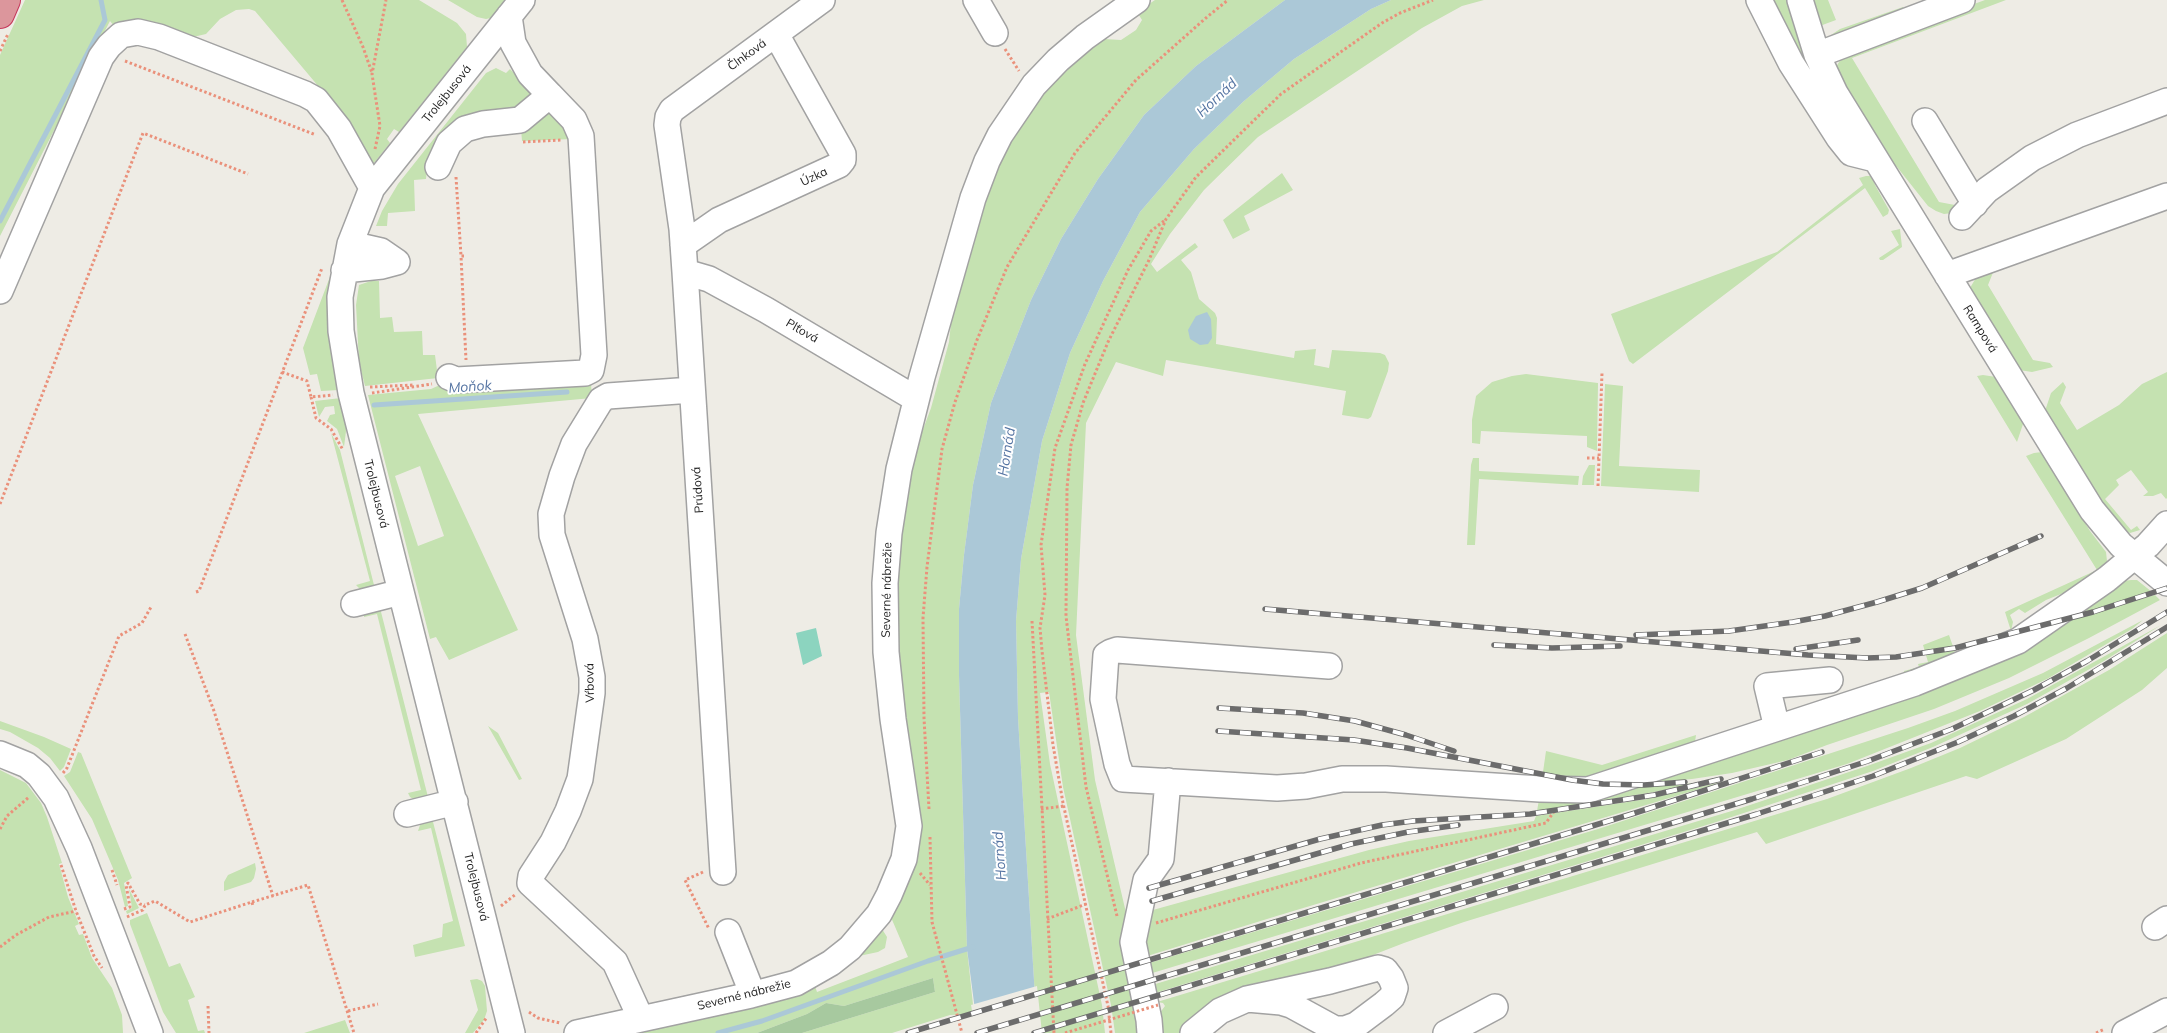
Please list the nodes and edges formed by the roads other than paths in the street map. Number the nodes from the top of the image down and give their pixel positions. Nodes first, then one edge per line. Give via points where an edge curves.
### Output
1 (6, 0) edge
2 (822, 0) edge
3 (976, 0) edge
4 (1137, 0) edge
5 (1760, 0) edge
6 (1800, 0) edge
7 (1962, 0) edge
8 (515, 8) edge
9 (1109, 8) edge
10 (0, 14) edge
11 (995, 33) road end
12 (776, 34) junction
13 (1817, 55) junction
14 (475, 58) junction
15 (530, 74) junction
16 (550, 95) junction
17 (2167, 101) edge
18 (672, 110) joint
19 (1925, 121) dead end
20 (1865, 165) junction
21 (447, 168) road end
22 (372, 188) junction
23 (2167, 196) edge
24 (350, 244) junction
25 (683, 245) junction
26 (344, 270) junction
27 (685, 272) junction
28 (1946, 275) junction
29 (0, 291) edge
30 (439, 381) road end
31 (692, 390) junction
32 (916, 399) junction
33 (2167, 524) edge
34 (2133, 557) junction
35 (2167, 583) edge
36 (401, 592) junction
37 (354, 604) dead end
38 (1329, 666) dead end
39 (1830, 680) dead end
40 (1777, 728) junction
41 (0, 754) edge
42 (1168, 781) junction
43 (455, 802) junction
44 (407, 814) dead end
45 (723, 868) road end
46 (719, 933) road end
47 (751, 996) junction
48 (1247, 999) junction
49 (1495, 1007) dead end
50 (2167, 1011) edge
51 (641, 1019) junction
52 (141, 1022) edge
53 (150, 1033) edge
54 (157, 1033) edge
55 (512, 1033) edge
56 (577, 1033) edge
57 (1150, 1033) edge
58 (1193, 1033) edge
59 (1446, 1033) edge
60 (2125, 1033) edge

1 - 10 highway
2 - 12 street, Člnková
3 - 11 street
4 - 9 street, Severné nábrežie
5 - 20 street via 1791,63 1839,138
6 - 13 street, Rampová
7 - 13 street
8 - 14 street, Trolejbusová
8 - 15 street via 513,43
9 - 32 street, Severné nábrežie via 1034,85 987,160 973,198
12 - 18 street, Člnková
12 - 25 street, Úzka via 843,154 843,160 839,165 719,220
13 - 20 street, Rampová
14 - 15 street via 500,59
14 - 22 street, Trolejbusová
15 - 16 street
16 - 21 street via 520,120 483,124 465,130 450,143
16 - 30 street via 574,120 581,139 594,355 591,370 585,373
17 - 19 street via 2077,135 2032,158 1987,190 1968,211
18 - 25 street, Prúdová via 667,125
20 - 28 street, Rampová
22 - 24 street, Trolejbusová
22 - 29 street via 339,129 316,100 159,37 138,32 121,35 102,57
23 - 28 street
24 - 26 street, Trolejbusová
24 - 26 street via 381,251 397,262
25 - 27 street, Prúdová
26 - 36 street, Trolejbusová via 340,331 351,393
27 - 31 street, Prúdová
27 - 32 street, Plťová via 709,279 766,310
28 - 34 street, Rampová via 2092,510
31 - 45 street, Prúdová
31 - 51 street, Vŕbová via 608,396 601,400 574,444 551,514 552,535 583,631 592,677 580,780 554,842 531,876 530,883 612,958
32 - 47 street, Severné nábrežie via 899,469 885,583 887,662 908,812 904,858 878,914 850,948 814,974
33 - 34 street
34 - 35 street, Rampová
34 - 40 street via 2018,641 1914,683
36 - 37 street
36 - 43 street, Trolejbusová
38 - 42 street via 1117,650 1106,655 1103,699 1122,778
39 - 40 street via 1767,686
40 - 42 street via 1578,791 1386,778 1342,779 1276,788
41 - 52 street via 27,765 56,798 79,848
42 - 57 street via 1161,859 1146,880 1133,942
43 - 44 street
43 - 55 street, Trolejbusová
46 - 47 street via 749,985
47 - 51 street, Severné nábrežie
48 - 48 street via 1291,1005 1335,1029 1345,1029 1356,1025 1384,1004 1395,988 1385,970 1378,968
48 - 58 street via 1220,1011
49 - 59 street
50 - 60 street
51 - 56 street, Severné nábrežie
52 - 53 street
52 - 54 street

